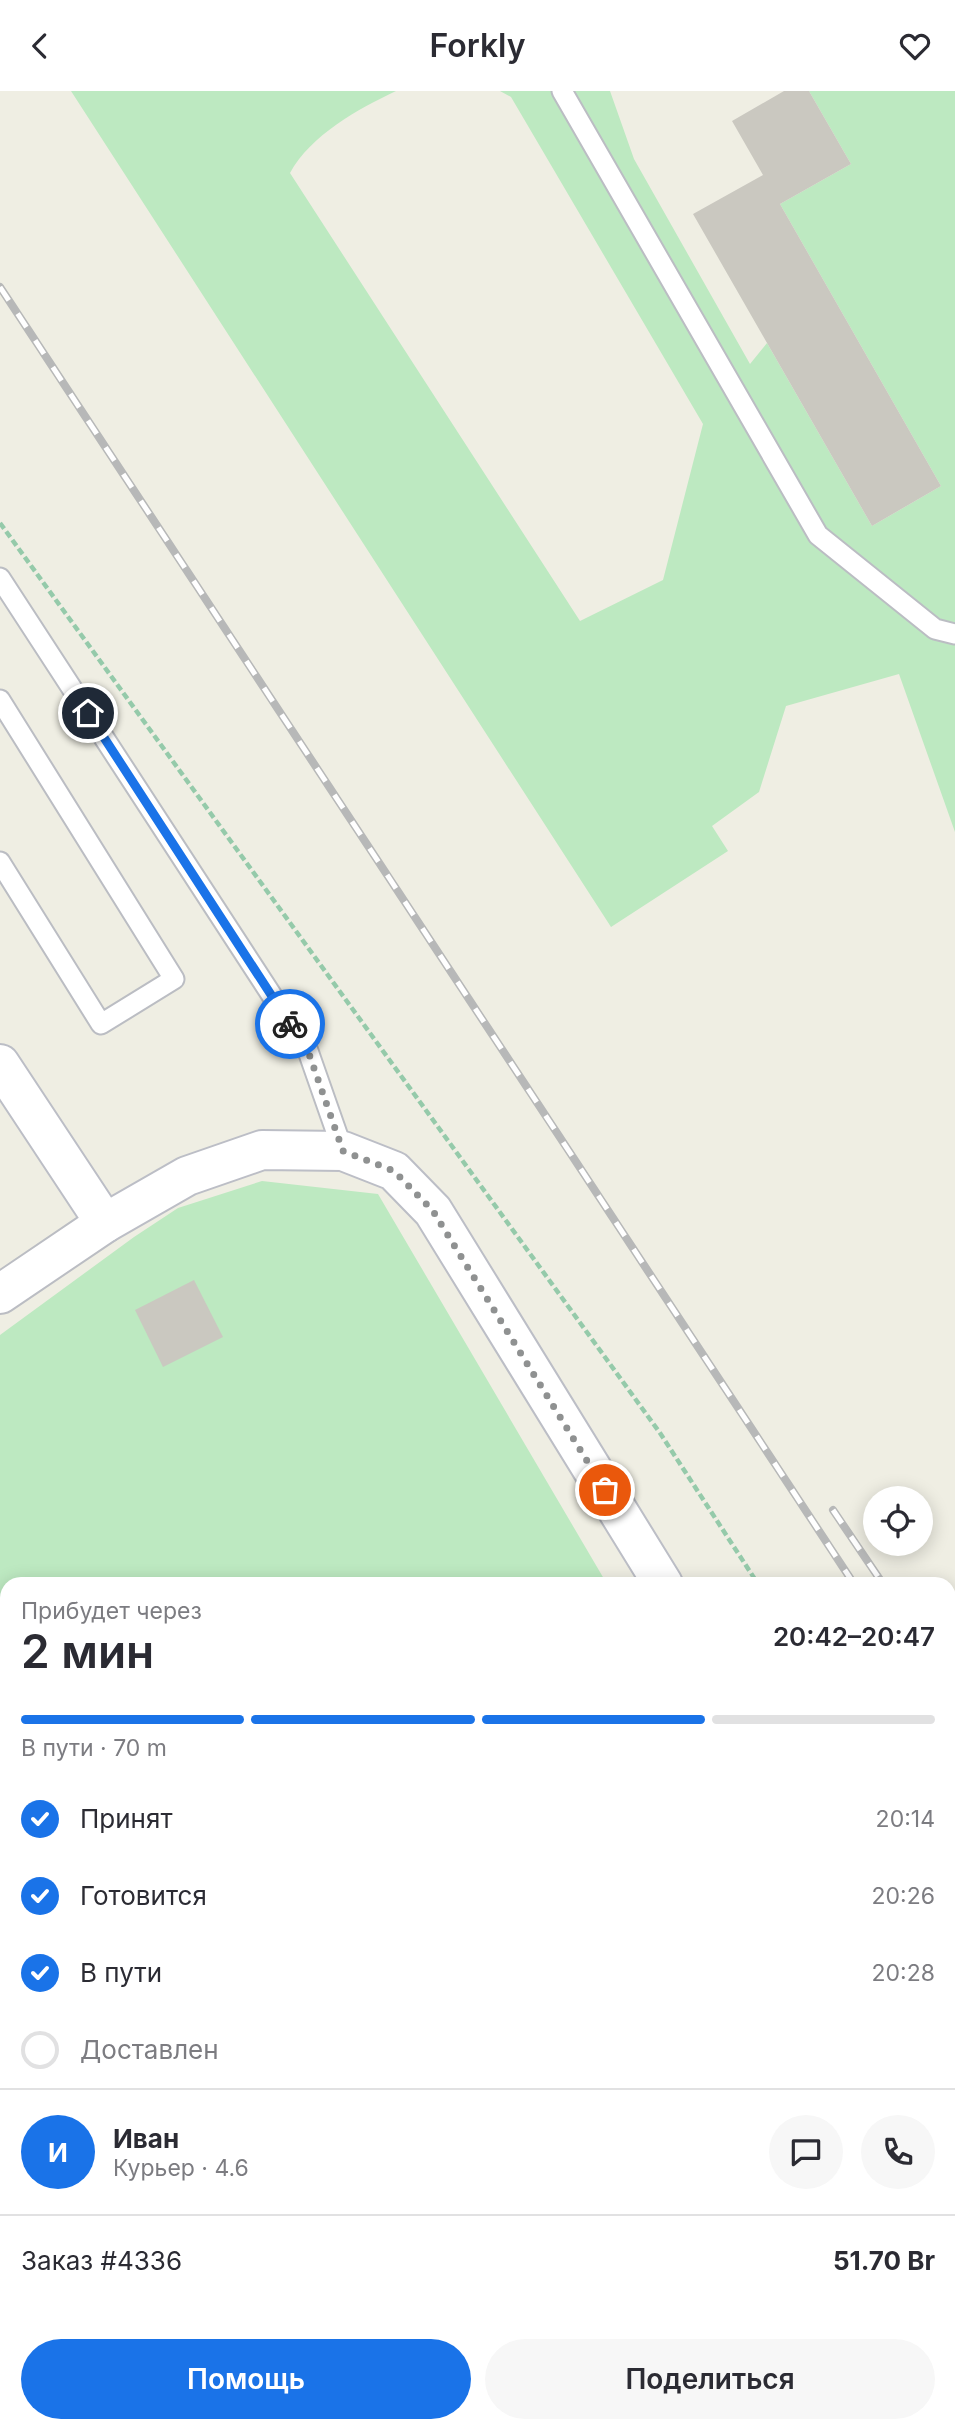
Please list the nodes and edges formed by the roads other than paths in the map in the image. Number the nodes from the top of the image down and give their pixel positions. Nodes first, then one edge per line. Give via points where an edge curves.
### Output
1 (562, 91) edge
2 (0, 578) edge
3 (955, 634) edge
4 (0, 700) edge
5 (0, 862) edge
6 (0, 1064) edge
7 (343, 1151) junction
8 (104, 1223) junction
9 (0, 1294) edge
10 (659, 1577) edge

1 - 3 lane via 818,535 936,629
2 - 7 lane via 308,1051
4 - 5 lane via 174,979 101,1024
6 - 8 main road
7 - 8 main road via 261,1150 187,1176
7 - 10 main road via 394,1171 433,1211
8 - 9 main road

